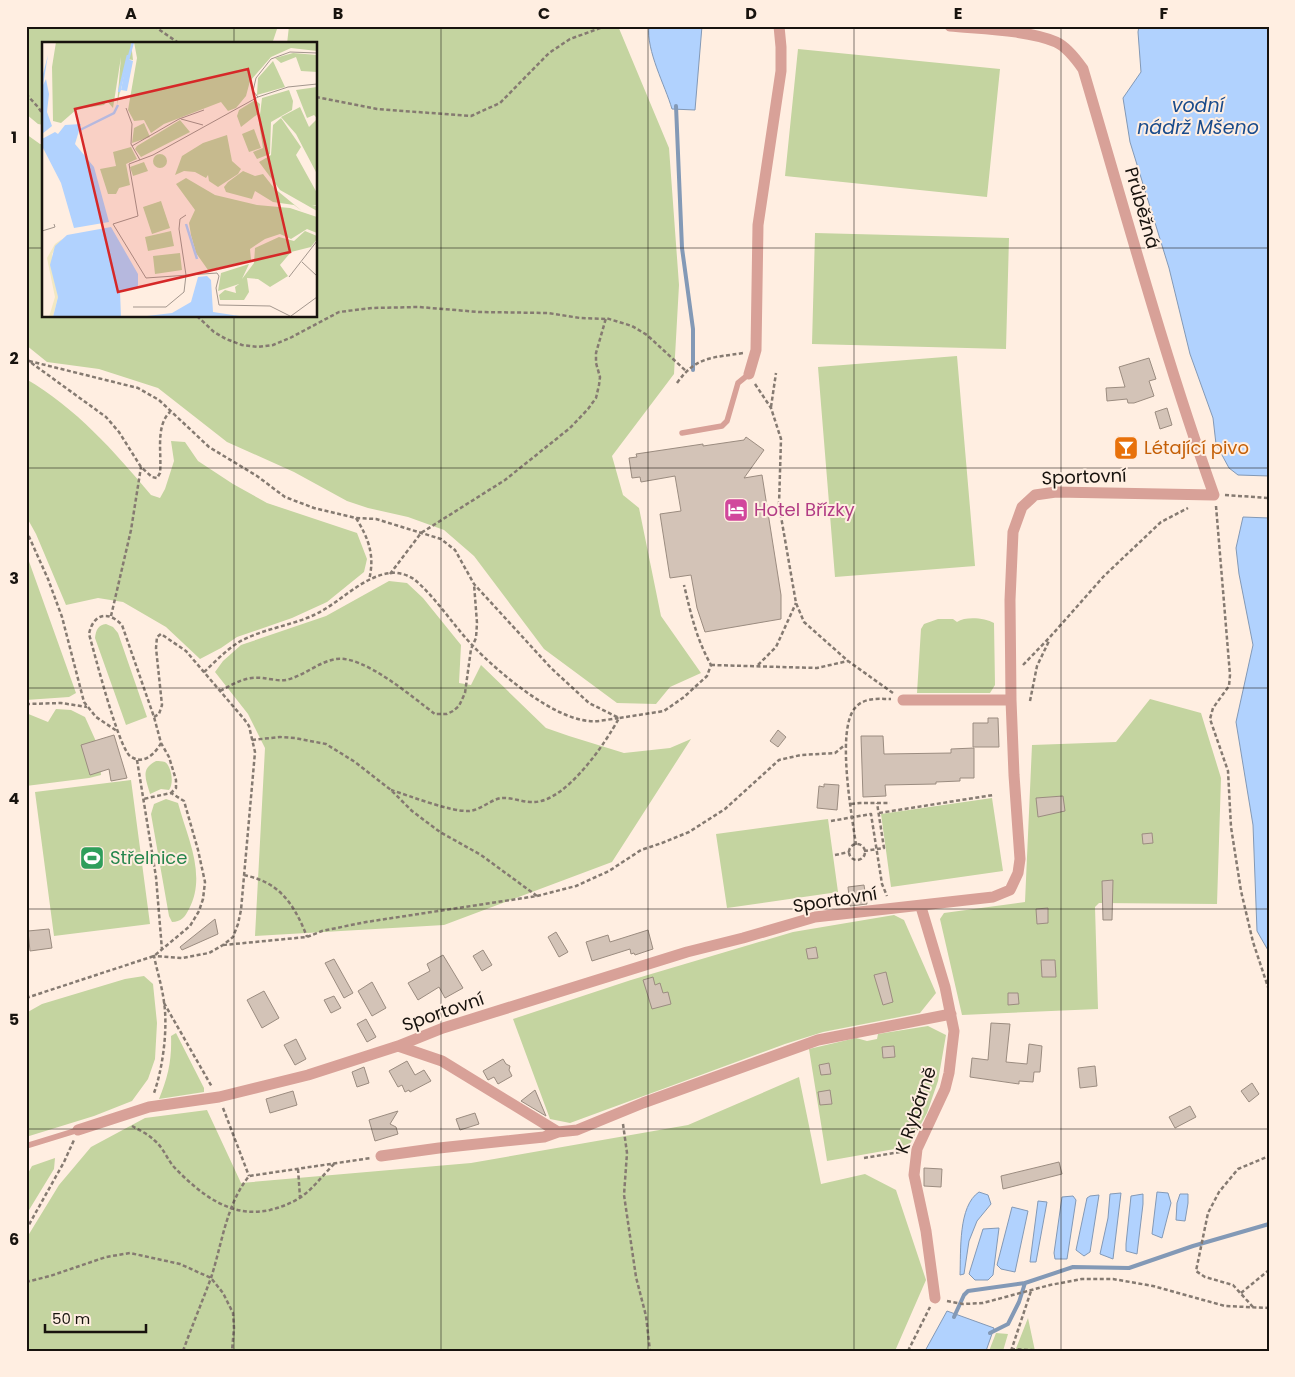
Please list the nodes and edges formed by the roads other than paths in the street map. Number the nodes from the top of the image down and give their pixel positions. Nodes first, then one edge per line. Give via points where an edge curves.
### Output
1 (779, 26) edge
2 (950, 26) edge
3 (749, 374) joint
4 (682, 433) dead end
5 (1214, 495) joint
6 (902, 700) road end
7 (1011, 700) junction
8 (922, 907) junction
9 (952, 1014) junction
10 (398, 1046) junction
11 (78, 1130) joint
12 (558, 1132) junction
13 (26, 1146) edge
14 (381, 1156) road end
15 (935, 1298) road end

1 - 3 street via 781,71 758,225 756,350
2 - 5 street, Průběžná via 1032,35 1057,42 1073,55 1083,69 1187,420
3 - 4 lane via 738,383 727,421 722,426
5 - 7 street, Sportovní via 1056,492 1035,495 1022,507 1013,532 1010,584
6 - 7 street
7 - 8 street, Sportovní via 1020,859 1014,883 1010,890 994,898
8 - 9 street, K Rybárně
8 - 10 street, Sportovní via 815,917 687,952 443,1028
9 - 12 street via 818,1040 577,1130
9 - 15 street, K Rybárně via 954,1032 949,1072 938,1108 917,1149 914,1175
10 - 11 street, Sportovní via 308,1075 219,1097 150,1107
10 - 12 street via 442,1061
11 - 13 lane
12 - 14 street via 544,1137

